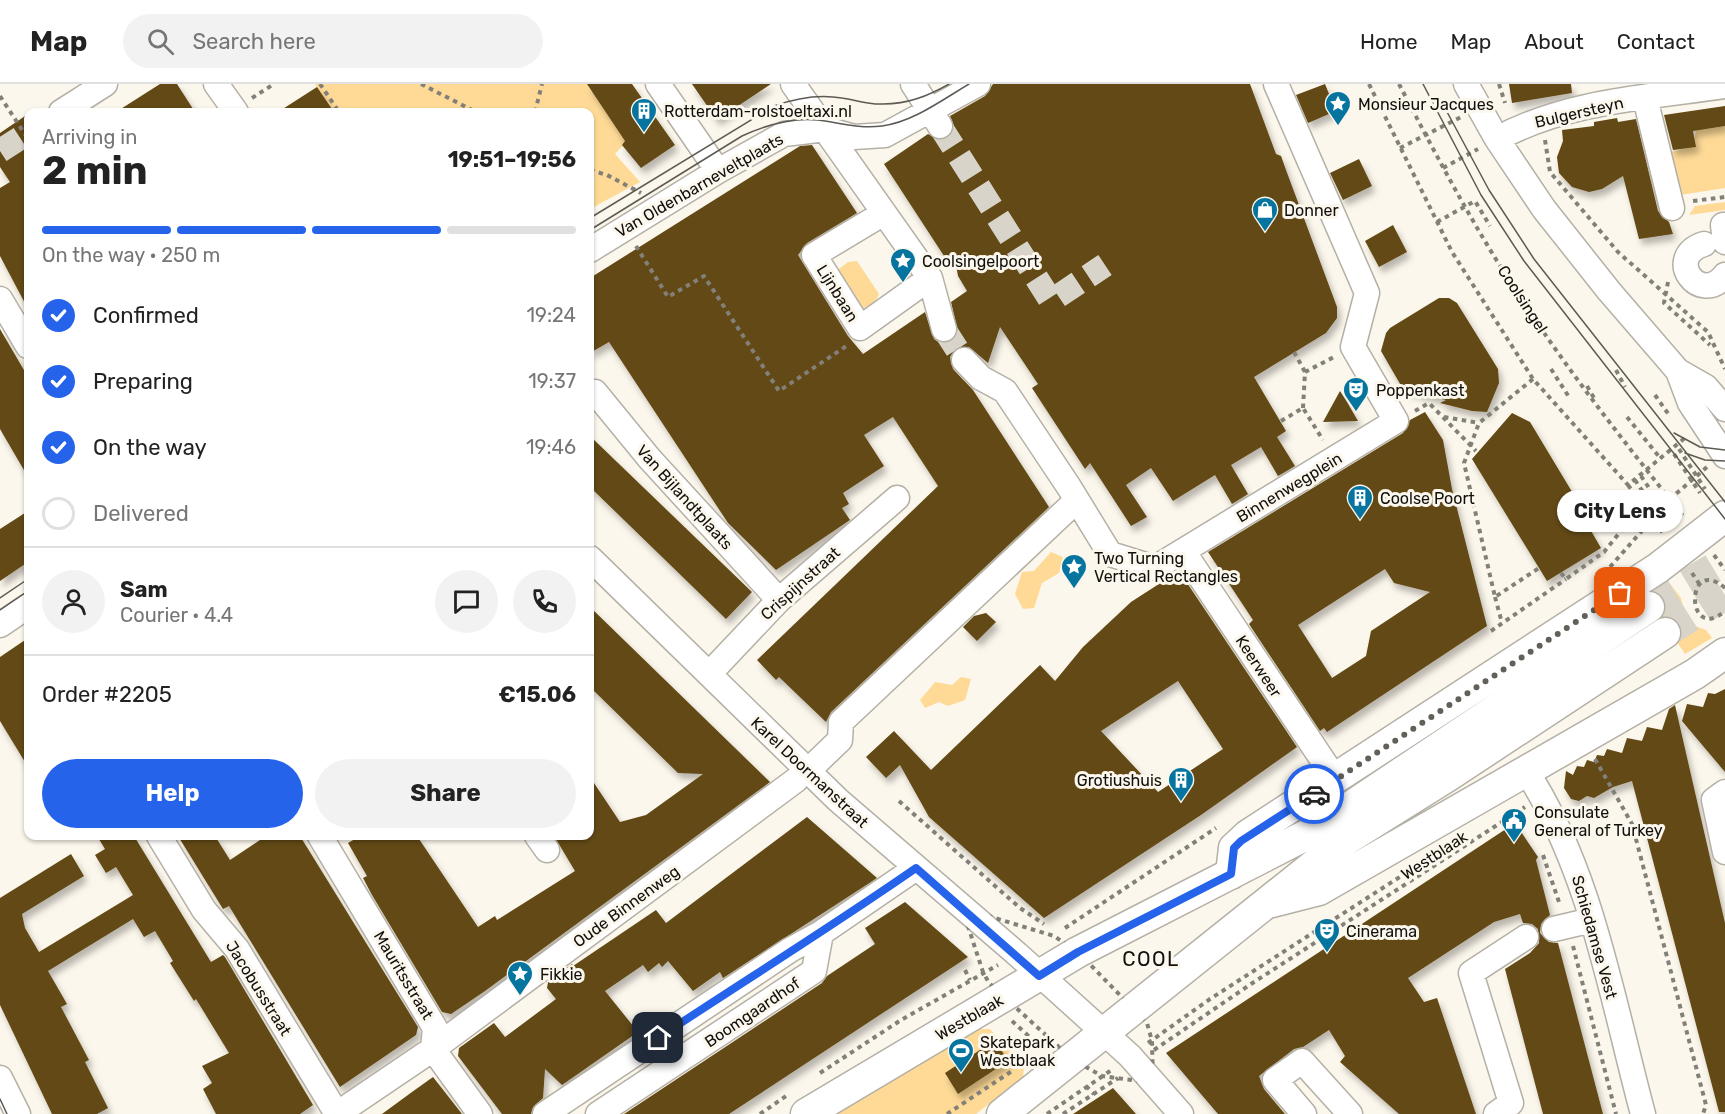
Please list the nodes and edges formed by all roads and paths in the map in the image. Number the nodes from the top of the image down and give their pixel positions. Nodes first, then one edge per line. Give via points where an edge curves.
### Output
1 (105, 84) edge
2 (216, 84) edge
3 (320, 84) edge
4 (421, 84) edge
5 (542, 84) edge
6 (658, 84) edge
7 (793, 84) edge
8 (912, 84) edge
9 (978, 84) edge
10 (1276, 84) edge
11 (1369, 84) edge
12 (1399, 84) edge
13 (1466, 84) edge
14 (1725, 86) edge
15 (0, 96) edge
16 (1502, 97) dead end
17 (1645, 98) junction
18 (67, 108) edge
19 (233, 108) edge
20 (336, 108) edge
21 (468, 108) edge
22 (536, 108) edge
23 (1479, 108) junction
24 (935, 119) junction
25 (826, 129) junction
26 (24, 133) edge
27 (1426, 135) junction
28 (1544, 138) dead end
29 (1497, 140) junction
30 (1400, 148) junction
31 (1443, 168) junction
32 (718, 171) junction
33 (594, 173) edge
34 (1725, 196) edge
35 (664, 204) junction
36 (1681, 204) joint
37 (1464, 207) junction
38 (884, 213) junction
39 (1437, 222) junction
40 (1725, 225) edge
41 (1490, 226) dead end
42 (625, 228) junction
43 (1715, 243) edge
44 (594, 247) edge
45 (1725, 275) edge
46 (930, 278) junction
47 (1666, 293) junction
48 (0, 300) edge
49 (860, 328) junction
50 (944, 329) tunnel mouth
51 (24, 339) edge
52 (1710, 345) dead end
53 (1353, 347) junction
54 (1294, 352) dead end
55 (964, 360) tunnel mouth
56 (1551, 369) dead end
57 (1616, 369) dead end
58 (1725, 369) edge
59 (1678, 371) junction
60 (1305, 372) junction
61 (1533, 380) junction
62 (1587, 386) dead end
63 (1625, 387) dead end
64 (594, 392) dead end
65 (1569, 397) dead end
66 (1596, 401) dead end
67 (1304, 408) junction
68 (1725, 409) edge
69 (1442, 417) junction
70 (1627, 417) dead end
71 (1281, 421) dead end
72 (1396, 421) junction
73 (1479, 423) junction
74 (1471, 445) junction
75 (1679, 450) dead end
76 (1476, 452) dead end
77 (1674, 454) dead end
78 (1724, 455) edge
79 (1334, 459) junction
80 (1661, 459) dead end
81 (1647, 470) junction
82 (1641, 476) dead end
83 (1635, 480) dead end
84 (1705, 489) dead end
85 (1700, 493) dead end
86 (1076, 497) junction
87 (897, 498) dead end
88 (1642, 505) dead end
89 (1667, 515) dead end
90 (1725, 516) edge
91 (1661, 519) dead end
92 (1183, 551) junction
93 (594, 562) edge
94 (1539, 568) dead end
95 (1561, 573) dead end
96 (1566, 579) junction
97 (1725, 588) edge
98 (1496, 597) junction
99 (779, 600) junction
100 (1649, 608) tunnel mouth
101 (24, 609) edge
102 (1725, 613) edge
103 (1502, 623) junction
104 (0, 625) edge
105 (1491, 631) dead end
106 (1665, 633) tunnel mouth
107 (1725, 653) edge
108 (709, 674) junction
109 (1602, 750) dead end
110 (815, 764) dead end
111 (1525, 769) junction
112 (796, 780) dead end
113 (1336, 780) junction
114 (1725, 792) edge
115 (899, 801) dead end
116 (1529, 818) dead end
117 (161, 840) edge
118 (322, 840) edge
119 (1541, 850) dead end
120 (1725, 852) edge
121 (1429, 858) dead end
122 (916, 868) junction
123 (1231, 874) junction
124 (1262, 904) junction
125 (1592, 920) junction
126 (1044, 924) dead end
127 (1561, 928) junction
128 (821, 933) junction
129 (1526, 937) dead end
130 (1066, 944) junction
131 (964, 970) dead end
132 (1039, 976) junction
133 (970, 980) junction
134 (745, 999) dead end
135 (999, 999) junction
136 (1133, 1010) junction
137 (1103, 1034) junction
138 (433, 1049) junction
139 (1053, 1058) junction
140 (1150, 1059) junction
141 (1022, 1064) dead end
142 (814, 1077) dead end
143 (0, 1078) edge
144 (1086, 1087) junction
145 (1094, 1094) junction
146 (800, 1102) edge
147 (18, 1114) edge
148 (337, 1114) edge
149 (480, 1114) edge
150 (545, 1114) edge
151 (598, 1114) edge
152 (759, 1114) edge
153 (948, 1114) edge
154 (1002, 1114) edge
155 (1047, 1114) edge
156 (1063, 1114) edge
157 (1180, 1114) edge
158 (1304, 1114) edge
159 (1350, 1114) edge
160 (1496, 1114) edge
161 (1616, 1114) edge
162 (1643, 1114) edge
163 (1703, 1114) edge

1 - 18 street
2 - 19 street
3 - 20 path
4 - 21 path
5 - 22 path
6 - 32 street
7 - 25 street
8 - 24 street
9 - 24 street, Van Oldenbarneveltplaats
10 - 53 street via 1367,293
11 - 30 path
12 - 27 path, Coolsingel
13 - 23 street
14 - 17 street, Bulgersteyn
15 - 26 path
16 - 23 path
17 - 29 street, Bulgersteyn via 1537,119
17 - 36 street
23 - 27 path
23 - 29 street
24 - 25 street, Van Oldenbarneveltplaats via 869,138
25 - 32 street, Van Oldenbarneveltplaats via 784,134
25 - 38 street
27 - 30 path
27 - 31 path, Coolsingel
28 - 47 path via 1550,172 1618,252
29 - 31 path
29 - 59 street via 1609,291
30 - 39 path
31 - 37 path, Coolsingel
32 - 35 street, Van Oldenbarneveltplaats
33 - 35 path
34 - 36 path
35 - 42 street, Van Oldenbarneveltplaats
37 - 39 path
37 - 41 path via 1475,201
37 - 81 path, Coolsingel via 1562,358
38 - 46 street
38 - 49 street, Lijnbaan via 814,255
39 - 61 path
40 - 43 street
42 - 44 street, Van Oldenbarneveltplaats
42 - 49 path via 668,297 704,276 779,391 855,341
43 - 45 street via 1695,247 1687,258 1686,272 1695,283 1708,286
46 - 49 street, Lijnbaan
46 - 50 street
47 - 52 path via 1664,303
47 - 58 path via 1708,332
48 - 51 street
53 - 60 path
53 - 72 street
54 - 60 path
55 - 86 street via 981,378 1005,391
56 - 65 path
57 - 63 path
59 - 68 street via 1706,387
59 - 78 street via 1690,404
60 - 67 path
61 - 73 path
61 - 81 path via 1628,485
62 - 66 path
64 - 99 street, Van Bijlandtplaats
67 - 71 path
67 - 79 path
69 - 72 path via 1429,403
69 - 73 path
69 - 74 path
70 - 80 path
72 - 79 street, Binnenwegplein
73 - 74 path
74 - 76 path
74 - 98 path via 1464,463
75 - 84 path
77 - 85 path
78 - 81 path, Coolsingel via 1670,499
79 - 92 street, Binnenwegplein
82 - 89 path
83 - 91 path
86 - 92 street, Binnenwegplein via 1110,554 1155,568
86 - 110 street via 841,722 840,740
87 - 99 street, Crispijnstraat
88 - 96 path via 1604,552
90 - 113 main road via 1658,568
92 - 113 street, Keerweer
93 - 108 street, Karel Doormanstraat
94 - 98 path
95 - 96 path
96 - 103 path
97 - 102 path via 1718,582 1706,582 1696,589 1693,600 1697,611 1707,617
98 - 103 path
99 - 108 street, Crispijnstraat
100 - 123 main road, Westblaak via 1314,831
101 - 104 street
103 - 105 path
106 - 124 main road, Westblaak via 1344,841
107 - 111 main road, Westblaak via 1695,674
108 - 122 street, Karel Doormanstraat via 786,751
109 - 163 path via 1593,756 1632,824 1706,1105
111 - 124 main road, Westblaak via 1319,890
111 - 125 street, Schiedamse Vest via 1549,808
112 - 138 street, Oude Binnenweg
113 - 123 main road via 1241,841 1234,848
114 - 120 street via 1714,800
115 - 126 path via 1020,908
116 - 140 path via 1526,807 1251,984
117 - 148 street, Jacobusstraat via 204,910 237,949
118 - 138 street, Mauritsstraat via 435,1028
119 - 127 path
121 - 136 path, Westblaak via 1210,999 1152,1041 1147,1023
122 - 128 street, Boomgaardhof
122 - 132 street, Karel Doormanstraat
123 - 130 main road, Westblaak
124 - 136 main road, Westblaak
125 - 127 street
125 - 162 street, Schiedamse Vest
127 - 161 path
128 - 134 street via 810,956
128 - 150 street, Boomgaardhof
128 - 151 street, Boomgaardhof via 814,971
129 - 160 street via 1471,973 1511,1103
130 - 132 main road, Westblaak
130 - 136 path
131 - 133 path
132 - 135 main road, Westblaak
132 - 137 street, Karel Doormanstraat
133 - 135 path
133 - 135 path, Westblaak via 983,972
133 - 142 path, Westblaak
135 - 139 path
135 - 139 path
135 - 146 main road, Westblaak
136 - 137 main road, Westblaak
137 - 139 main road, Westblaak
137 - 140 street, Karel Doormanstraat
138 - 148 street, Oude Binnenweg
138 - 149 street
139 - 144 path
139 - 144 path via 1102,1076
139 - 154 main road, Westblaak
140 - 145 path
140 - 157 street, Karel Doormanstraat
141 - 153 path
143 - 147 street
144 - 145 path
144 - 155 path
145 - 156 path
146 - 152 path
158 - 159 street via 1275,1080 1302,1061

